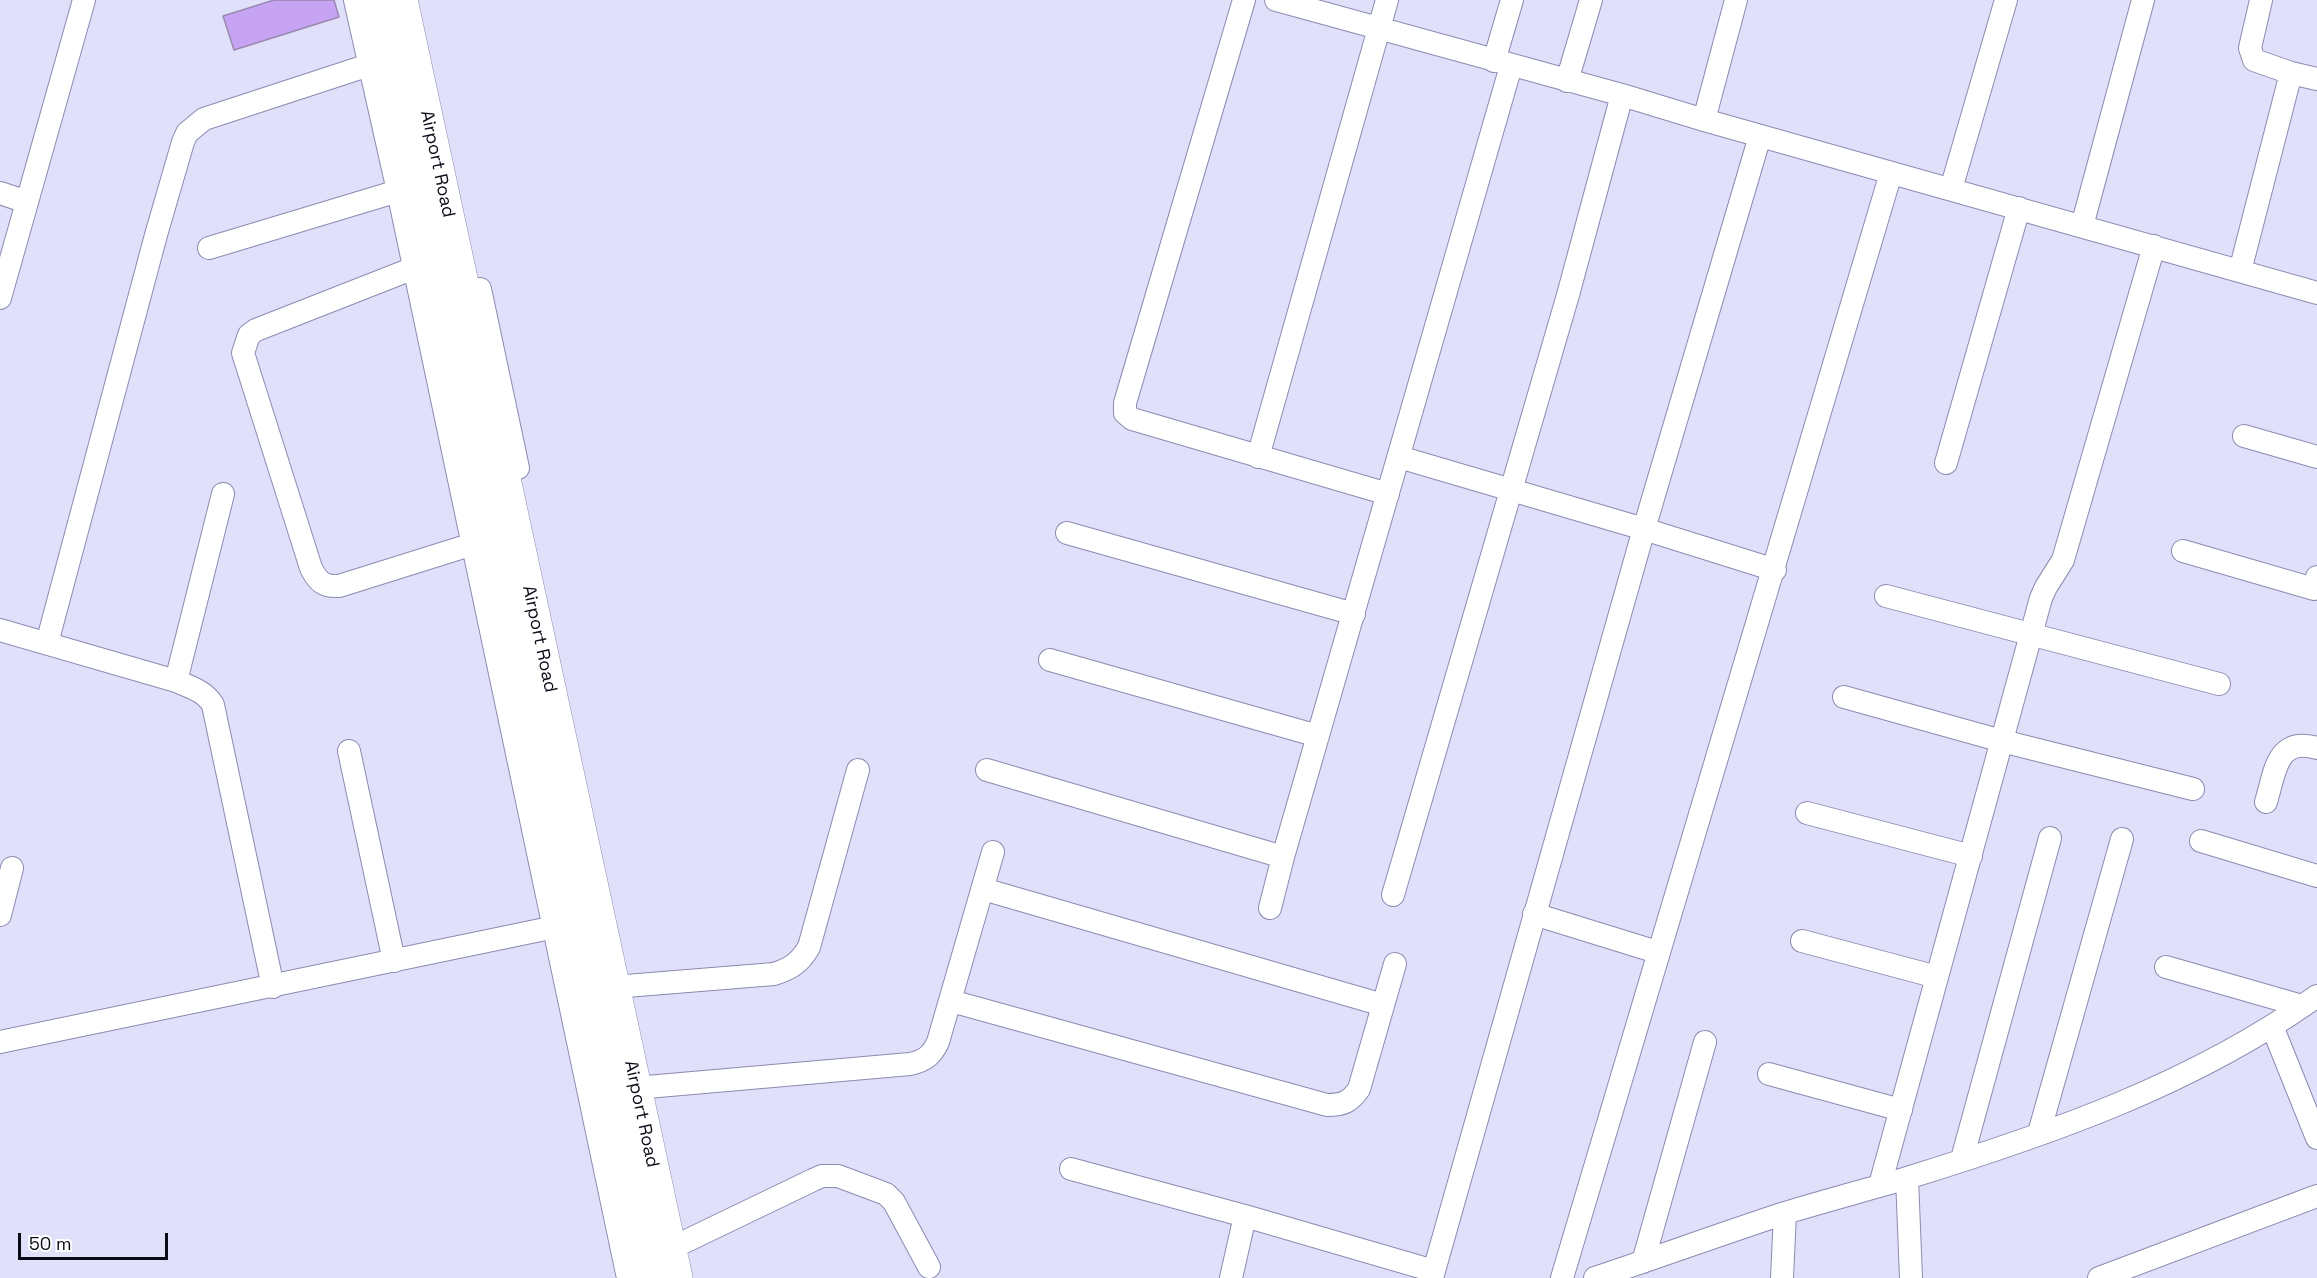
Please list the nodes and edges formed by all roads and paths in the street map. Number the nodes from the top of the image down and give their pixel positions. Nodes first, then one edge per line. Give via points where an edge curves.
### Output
1 (84, 0) edge
2 (355, 0) edge
3 (375, 0) edge
4 (401, 0) edge
5 (418, 0) edge
6 (1244, 0) edge
7 (1276, 0) edge
8 (1387, 0) edge
9 (1512, 0) edge
10 (1591, 0) edge
11 (1736, 0) edge
12 (2006, 0) edge
13 (2142, 0) edge
14 (2261, 0) edge
15 (1380, 28) junction
16 (1502, 63) junction
17 (369, 65) junction
18 (2291, 74) junction
19 (2317, 79) edge
20 (1567, 81) junction
21 (1622, 95) junction
22 (1704, 120) junction
23 (1760, 136) junction
24 (1891, 172) junction
25 (1951, 189) junction
26 (398, 190) junction
27 (0, 193) edge
28 (27, 202) junction
29 (2019, 208) junction
30 (2082, 226) junction
31 (2154, 246) junction
32 (209, 248) dead end
33 (414, 268) junction
34 (2240, 271) junction
35 (2317, 293) edge
36 (0, 298) edge
37 (2244, 436) dead end
38 (1258, 457) junction
39 (1399, 457) junction
40 (2317, 457) edge
41 (1946, 463) dead end
42 (1511, 490) junction
43 (223, 494) dead end
44 (1388, 494) junction
45 (1644, 529) junction
46 (1067, 533) dead end
47 (473, 544) junction
48 (2182, 551) dead end
49 (1775, 570) junction
50 (2316, 585) edge
51 (1886, 596) dead end
52 (1354, 614) junction
53 (0, 630) edge
54 (2031, 633) junction
55 (47, 644) junction
56 (1050, 660) dead end
57 (176, 681) junction
58 (2219, 684) dead end
59 (1844, 697) dead end
60 (1318, 736) junction
61 (2002, 741) junction
62 (2317, 748) edge
63 (349, 751) dead end
64 (858, 770) dead end
65 (987, 770) dead end
66 (2193, 789) dead end
67 (2265, 802) dead end
68 (1807, 813) dead end
69 (2050, 838) dead end
70 (2122, 839) dead end
71 (2200, 841) dead end
72 (993, 852) dead end
73 (1971, 856) junction
74 (1283, 857) junction
75 (12, 868) dead end
76 (2317, 876) edge
77 (983, 889) junction
78 (1393, 895) dead end
79 (1270, 908) dead end
80 (1534, 914) junction
81 (0, 915) edge
82 (564, 926) junction
83 (1802, 941) dead end
84 (1657, 952) junction
85 (394, 961) junction
86 (1395, 964) dead end
87 (2166, 967) dead end
88 (1937, 977) junction
89 (626, 986) junction
90 (273, 987) junction
91 (951, 1001) junction
92 (2310, 1001) edge
93 (1383, 1005) junction
94 (2272, 1026) junction
95 (1705, 1041) dead end
96 (0, 1042) edge
97 (1768, 1074) dead end
98 (647, 1087) junction
99 (1901, 1110) junction
100 (2039, 1133) junction
101 (2317, 1138) edge
102 (1962, 1159) junction
103 (1071, 1169) dead end
104 (1907, 1178) junction
105 (1880, 1185) junction
106 (2317, 1196) edge
107 (1785, 1213) junction
108 (1245, 1216) junction
109 (680, 1244) junction
110 (1643, 1262) junction
111 (929, 1267) dead end
112 (1433, 1274) edge
113 (628, 1278) edge
114 (649, 1278) edge
115 (676, 1278) edge
116 (687, 1278) edge
117 (1231, 1278) edge
118 (1562, 1278) edge
119 (1595, 1278) edge
120 (1782, 1278) edge
121 (1911, 1278) edge
122 (2098, 1278) edge

1 - 28 street
2 - 17 street
3 - 82 highway, Airport Road
4 - 115 highway, Airport Road
5 - 89 street
6 - 38 street via 1125,409 1132,419
7 - 15 street
8 - 15 street
9 - 16 street
10 - 20 street
11 - 22 street
12 - 25 street
13 - 30 street
14 - 18 street via 2250,55 2260,64
15 - 16 street
15 - 38 street
16 - 20 street
16 - 39 street
17 - 26 street
17 - 55 street via 204,119 188,133 153,246
18 - 19 street
18 - 34 street
20 - 21 street
21 - 22 street
21 - 42 street
22 - 23 street
23 - 24 street
23 - 45 street
24 - 25 street
24 - 49 street
25 - 29 street
26 - 32 street
26 - 33 street
27 - 28 street
28 - 36 street
29 - 30 street
29 - 41 street
30 - 31 street
31 - 34 street
31 - 54 street via 2063,560 2046,587
33 - 47 street
33 - 47 street via 256,330 249,335 243,353 311,568 322,584 339,586
34 - 35 street
37 - 40 street
38 - 44 street
39 - 42 street
39 - 44 street
42 - 45 street
42 - 78 street
43 - 57 street
44 - 52 street
45 - 49 street
45 - 80 street
46 - 52 street
47 - 82 street
48 - 50 street
49 - 84 street
51 - 54 street
52 - 60 street
53 - 55 street
54 - 58 street
54 - 61 street
55 - 57 street
56 - 60 street
57 - 90 street via 205,694 213,705
59 - 61 street
60 - 74 street
61 - 66 street
61 - 73 street
62 - 67 street via 2306,745 2286,750 2279,759
63 - 85 street
64 - 89 street via 803,958 790,969 774,974
65 - 74 street
68 - 73 street
69 - 102 street
70 - 100 street
71 - 76 street
72 - 77 street
73 - 88 street
74 - 79 street
75 - 81 street
77 - 91 street
77 - 93 street
80 - 84 street
80 - 112 street
82 - 85 street
82 - 113 street
82 - 114 highway, Airport Road
83 - 88 street
84 - 118 street
85 - 90 street
86 - 93 street
87 - 92 street
88 - 99 street
89 - 98 street
90 - 96 street
91 - 93 street via 1327,1105 1341,1105 1359,1089
91 - 98 street via 934,1051 919,1062
92 - 94 street
94 - 100 street via 2188,1074
94 - 101 street
95 - 110 street
97 - 99 street
98 - 109 street
99 - 105 street
100 - 102 street
102 - 104 street
103 - 108 street
104 - 105 street
104 - 121 street
105 - 107 street
106 - 122 street
107 - 110 street
107 - 120 street
108 - 112 street
108 - 117 street
109 - 111 street via 830,1175 886,1194
109 - 116 street
110 - 119 street

